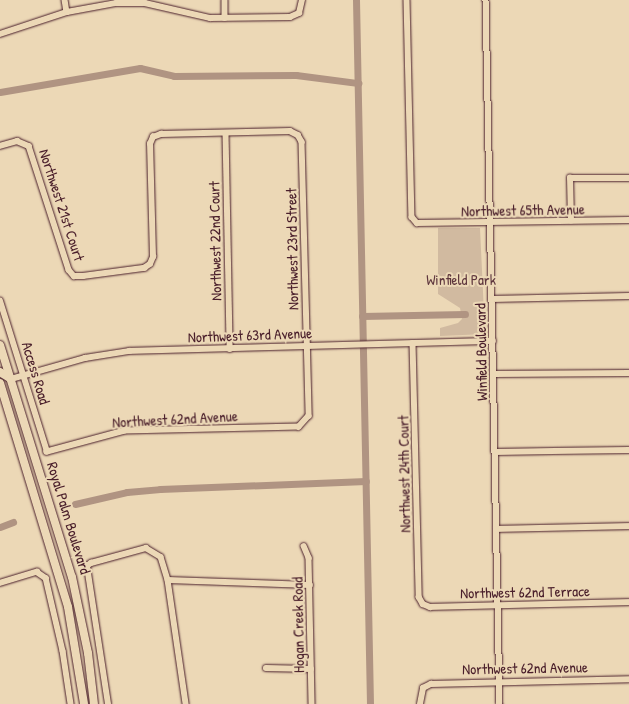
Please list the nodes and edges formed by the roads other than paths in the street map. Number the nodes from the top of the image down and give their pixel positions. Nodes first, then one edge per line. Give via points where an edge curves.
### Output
1 (65, 0) edge
2 (224, 0) edge
3 (302, 0) edge
4 (407, 0) edge
5 (486, 0) edge
6 (144, 2) edge
7 (67, 12) junction
8 (225, 18) junction
9 (0, 34) edge
10 (226, 133) junction
11 (0, 146) edge
12 (629, 178) edge
13 (629, 220) edge
14 (571, 221) junction
15 (490, 223) junction
16 (629, 296) edge
17 (492, 300) junction
18 (0, 301) edge
19 (493, 342) junction
20 (413, 343) junction
21 (0, 344) edge
22 (306, 346) junction
23 (230, 349) junction
24 (0, 372) edge
25 (629, 373) edge
26 (494, 374) junction
27 (24, 376) junction
28 (11, 379) junction
29 (0, 383) edge
30 (2, 394) edge
31 (19, 403) junction
32 (305, 422) joint
33 (629, 450) edge
34 (47, 452) joint
35 (495, 452) junction
36 (629, 526) edge
37 (496, 529) junction
38 (304, 546) dead end
39 (168, 580) junction
40 (0, 583) edge
41 (310, 585) junction
42 (629, 602) edge
43 (423, 604) joint
44 (498, 605) junction
45 (266, 668) dead end
46 (311, 670) junction
47 (629, 678) edge
48 (500, 681) junction
49 (71, 704) edge
50 (84, 704) edge
51 (94, 704) edge
52 (108, 704) edge
53 (186, 704) edge
54 (312, 704) edge
55 (420, 704) edge
56 (500, 704) edge

1 - 7 street
2 - 8 street
3 - 8 street via 298,13 290,17
4 - 15 street, Northwest 65th Avenue via 412,217 417,222
5 - 15 street, Winfield Boulevard
6 - 7 street via 116,3
6 - 8 street via 195,16
7 - 9 street
10 - 11 street, Northwest 21st Court via 161,134 153,137 150,144 153,257 150,264 144,268 74,276 69,270 29,146 24,142
10 - 22 street, Northwest 23rd Street via 290,131 302,142
10 - 23 street, Northwest 22nd Court
12 - 14 street via 570,178
13 - 14 street, Northwest 65th Avenue
14 - 15 street, Northwest 65th Avenue
15 - 17 street, Winfield Boulevard
16 - 17 street
17 - 19 street, Winfield Boulevard
18 - 27 street, Access Road
19 - 20 street, Northwest 63rd Avenue
19 - 26 street, Winfield Boulevard
20 - 22 street, Northwest 63rd Avenue
20 - 43 street, Northwest 24th Court via 419,597
21 - 28 main road, Royal Palm Boulevard
22 - 23 street, Northwest 63rd Avenue
22 - 32 street, Northwest 23rd Street via 309,416
23 - 27 street, Northwest 63rd Avenue via 109,354
24 - 28 main road
25 - 26 street
26 - 35 street, Winfield Boulevard
27 - 28 street, Northwest 63rd Avenue
27 - 34 street, Access Road
28 - 31 main road, Royal Palm Boulevard
29 - 30 main road, Royal Palm Boulevard
30 - 31 main road
30 - 50 main road, Royal Palm Boulevard via 68,607
31 - 51 main road, Royal Palm Boulevard via 80,604
32 - 34 street, Northwest 62nd Avenue via 299,427 125,431
33 - 35 street
35 - 37 street, Winfield Boulevard
36 - 37 street
37 - 44 street, Winfield Boulevard
38 - 41 street, Hogan Creek Road via 309,558
39 - 41 street
39 - 52 street via 161,557 146,548 87,566
39 - 53 street
40 - 49 street via 37,572 46,578 54,605
41 - 46 street, Hogan Creek Road
42 - 44 street, Northwest 62nd Terrace
43 - 44 street, Northwest 62nd Terrace via 430,607
44 - 48 street, Winfield Boulevard
45 - 46 street
46 - 54 street, Hogan Creek Road
47 - 48 street, Northwest 62nd Avenue
48 - 55 street, Northwest 62nd Avenue via 431,684 424,688
48 - 56 street, Winfield Boulevard

